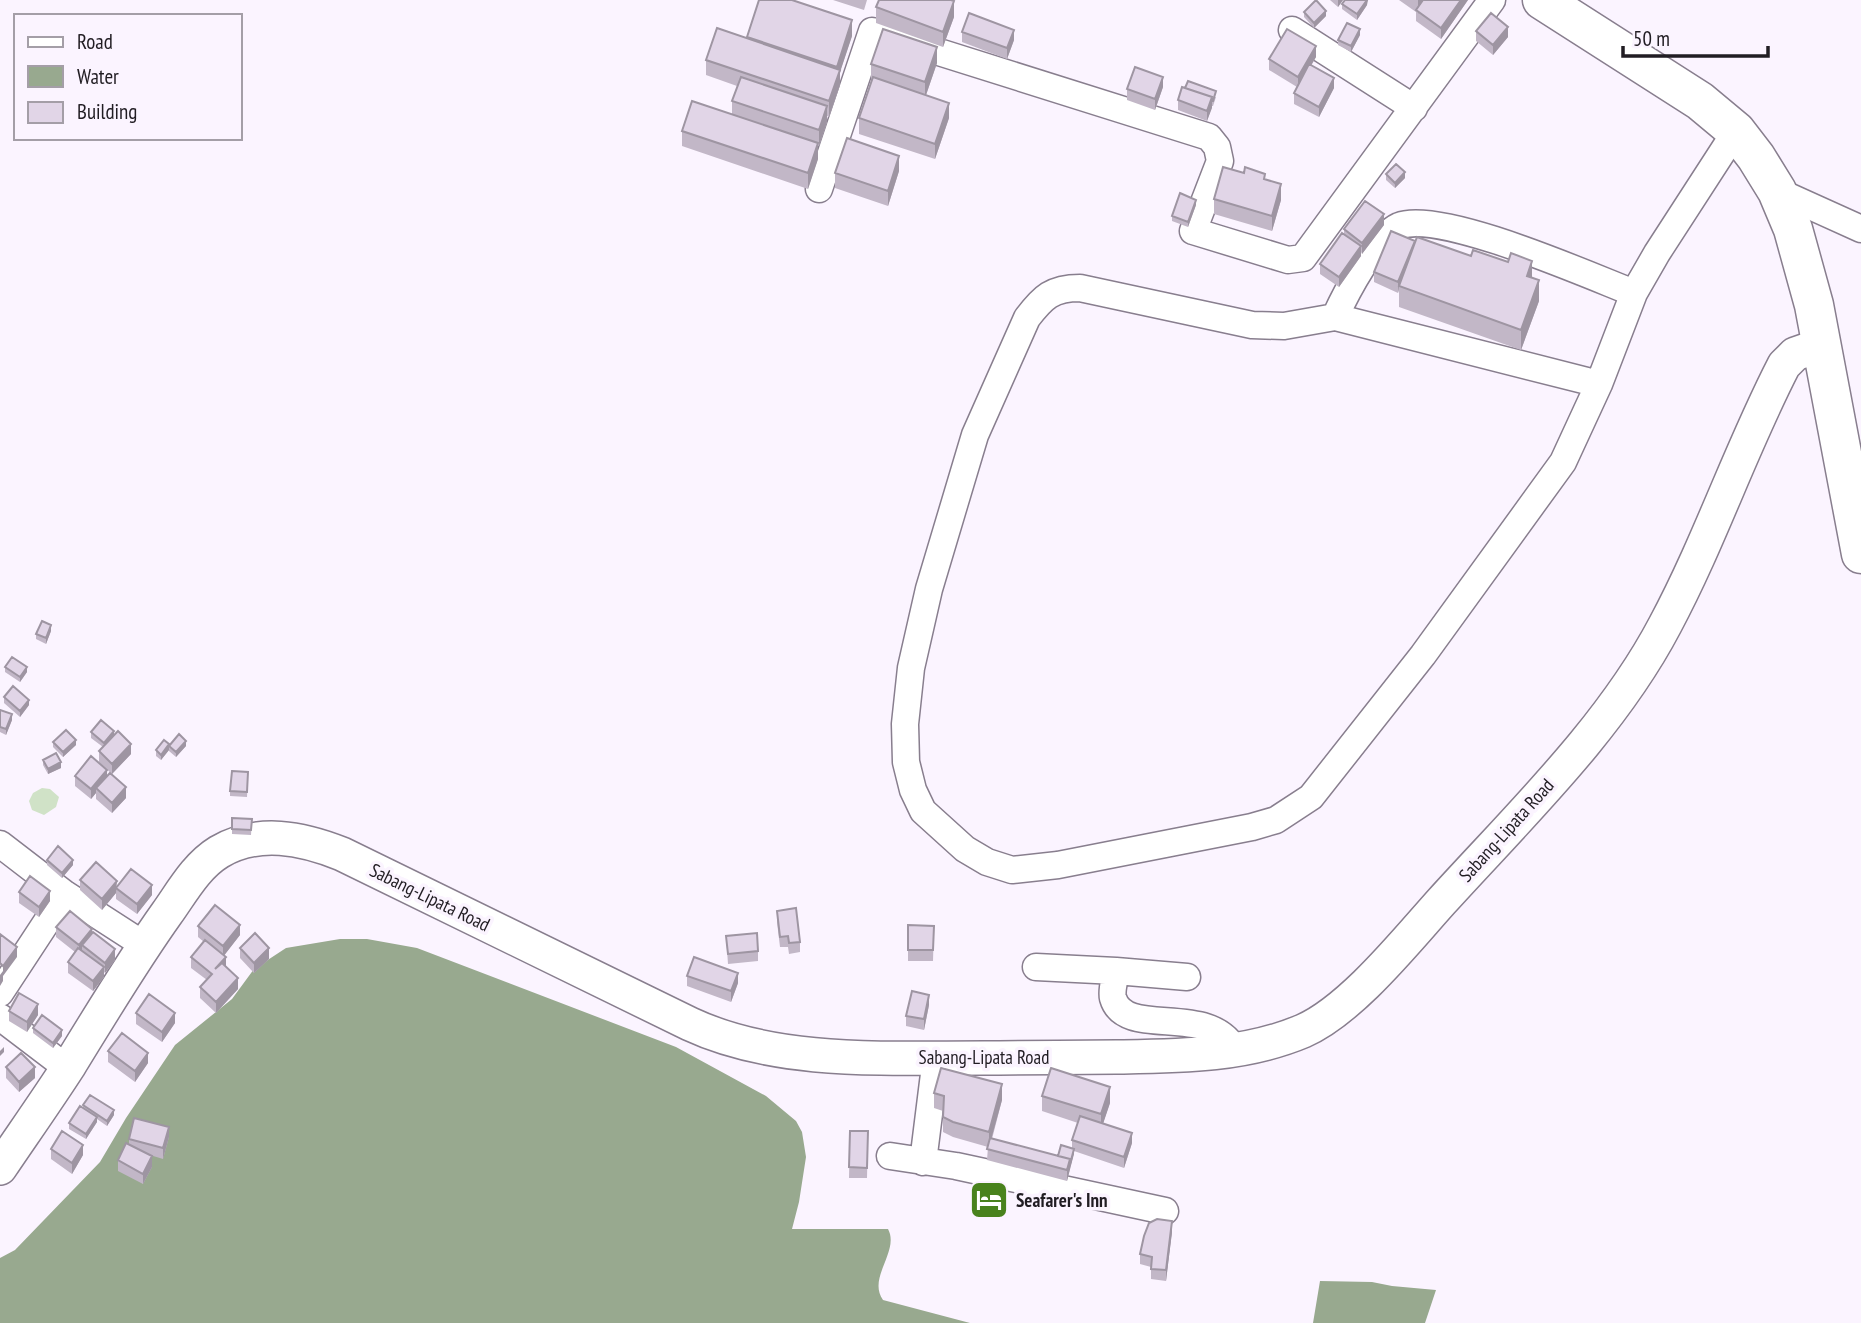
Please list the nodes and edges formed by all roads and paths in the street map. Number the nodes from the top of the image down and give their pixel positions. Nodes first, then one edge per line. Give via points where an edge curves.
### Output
1 (1492, 0) edge
2 (1542, 0) edge
3 (1292, 30) edge
4 (1414, 108) junction
5 (1736, 131) junction
6 (819, 188) dead end
7 (1777, 191) junction
8 (1861, 229) edge
9 (1634, 293) junction
10 (1335, 317) junction
11 (1821, 345) junction
12 (1599, 384) junction
13 (1861, 554) edge
14 (0, 844) edge
15 (65, 894) junction
16 (144, 945) junction
17 (1036, 967) dead end
18 (1116, 971) junction
19 (1187, 977) dead end
20 (0, 993) edge
21 (0, 1017) edge
22 (1235, 1051) junction
23 (936, 1058) junction
24 (67, 1068) junction
25 (890, 1156) dead end
26 (923, 1162) junction
27 (0, 1168) edge
28 (1165, 1211) dead end

1 - 4 street
2 - 5 highway via 1700,101
3 - 4 street
4 - 6 street via 1303,258 1288,260 1193,231 1220,161 1217,146 1209,137 872,31 849,141
5 - 7 highway
5 - 9 street
7 - 8 street
7 - 11 highway via 1805,270
9 - 10 street via 1507,245 1412,222 1386,234 1348,289
9 - 12 street
10 - 12 street
10 - 12 street via 1284,326 1252,325 1062,288 1039,303 1027,318 975,435 929,589 911,668 905,724 906,762 913,790 923,811 965,849 1012,870 1058,865 1252,827 1293,811 1311,797 1423,655 1563,461
11 - 13 highway
11 - 22 main road, Sabang-Lipata Road via 1795,354 1784,365 1665,625 1629,685 1591,735 1348,1000 1305,1030
14 - 15 street
15 - 16 street
15 - 20 street
16 - 23 main road, Sabang-Lipata Road via 204,862 232,845 297,839 342,854 715,1036 831,1056
16 - 24 main road, Sabang-Lipata Road
17 - 18 street
18 - 19 street
18 - 22 street via 1113,999 1129,1015 1204,1024 1225,1035
21 - 24 street
22 - 23 main road, Sabang-Lipata Road via 1178,1056
23 - 26 street
24 - 27 main road, Sabang-Lipata Road
25 - 26 street
26 - 28 street

